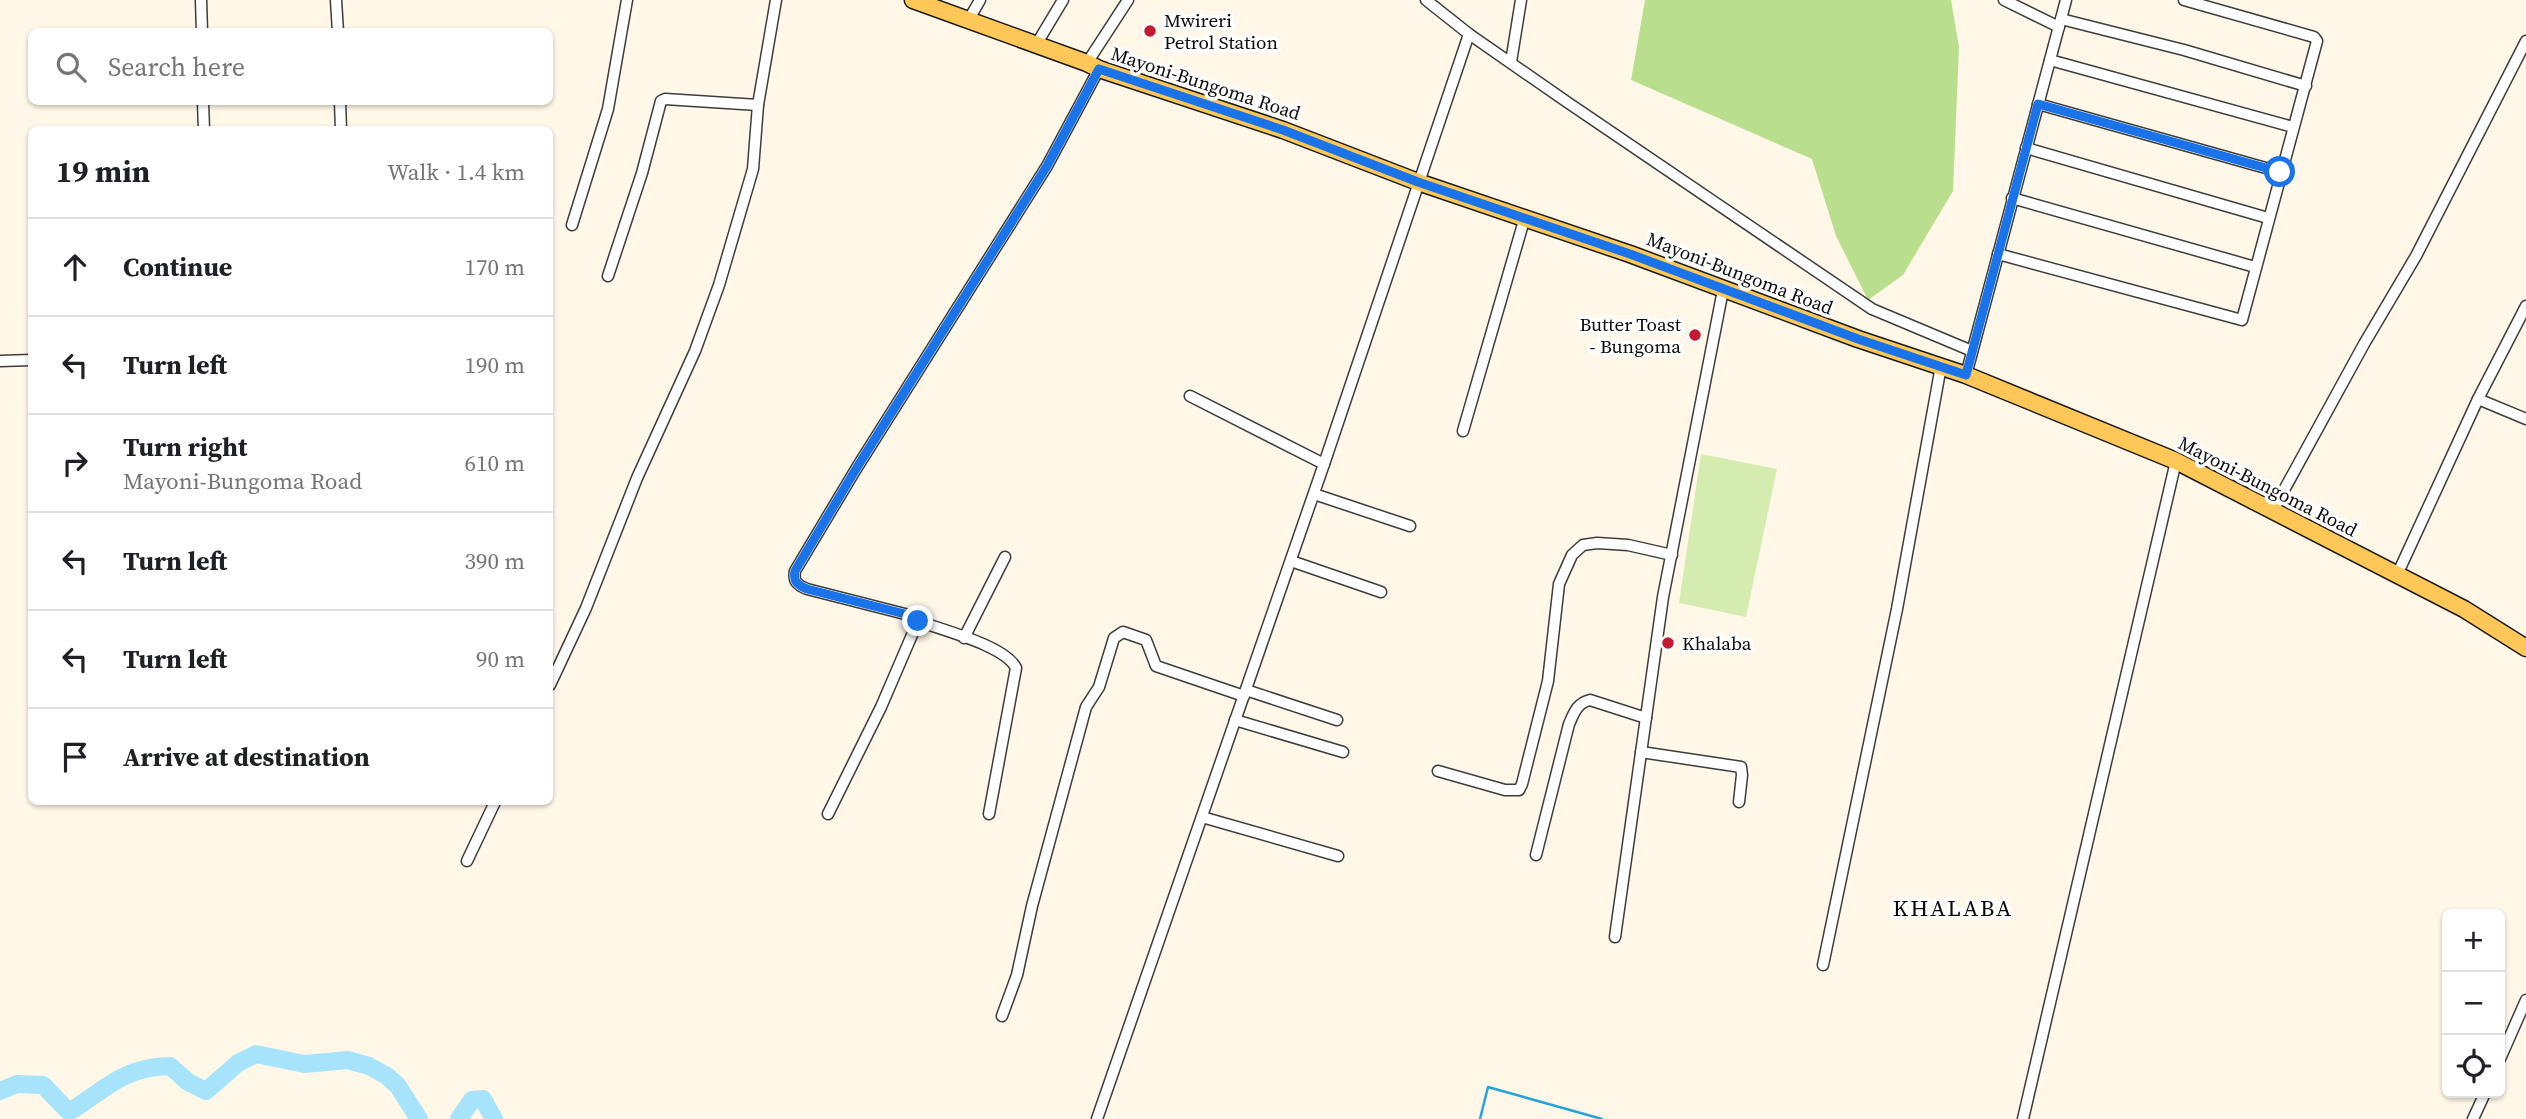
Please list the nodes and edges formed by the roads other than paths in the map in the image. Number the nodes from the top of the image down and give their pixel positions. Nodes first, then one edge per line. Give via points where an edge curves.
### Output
1 (201, 0) edge
2 (336, 0) edge
3 (627, 0) edge
4 (776, 0) edge
5 (913, 0) edge
6 (980, 0) edge
7 (1063, 0) edge
8 (1128, 0) edge
9 (1426, 0) edge
10 (1521, 0) edge
11 (2004, 0) edge
12 (2066, 0) edge
13 (2184, 0) edge
14 (968, 22) junction
15 (2060, 23) junction
16 (202, 28) edge
17 (338, 28) edge
18 (1469, 34) junction
19 (2526, 41) edge
20 (1037, 45) junction
21 (2050, 60) junction
22 (1511, 62) junction
23 (1093, 66) junction
24 (2306, 86) junction
25 (2038, 104) junction
26 (203, 105) edge
27 (340, 105) edge
28 (758, 105) junction
29 (204, 126) edge
30 (341, 126) edge
31 (2293, 127) junction
32 (2026, 148) junction
33 (2280, 172) junction
34 (1418, 182) junction
35 (2012, 198) junction
36 (1525, 217) junction
37 (2268, 218) junction
38 (572, 225) dead end
39 (1998, 254) junction
40 (2255, 267) junction
41 (608, 276) dead end
42 (1723, 290) junction
43 (2526, 306) edge
44 (1972, 351) junction
45 (0, 360) edge
46 (28, 360) edge
47 (1941, 366) junction
48 (1966, 375) junction
49 (1190, 396) dead end
50 (2478, 400) junction
51 (2526, 419) edge
52 (1463, 431) dead end
53 (2176, 461) junction
54 (1324, 464) junction
55 (1314, 494) junction
56 (2272, 512) junction
57 (1410, 526) dead end
58 (1672, 555) junction
59 (1005, 557) dead end
60 (1290, 561) junction
61 (2397, 575) junction
62 (1381, 592) dead end
63 (918, 621) junction
64 (964, 638) junction
65 (2526, 649) edge
66 (553, 679) edge
67 (1245, 693) junction
68 (1646, 718) junction
69 (1235, 720) junction
70 (1337, 720) dead end
71 (1343, 752) dead end
72 (1641, 752) junction
73 (1438, 771) dead end
74 (1739, 802) dead end
75 (494, 805) edge
76 (828, 814) dead end
77 (989, 814) dead end
78 (1202, 817) junction
79 (1535, 855) dead end
80 (1338, 856) dead end
81 (467, 861) dead end
82 (1615, 937) dead end
83 (1823, 965) dead end
84 (2526, 1000) edge
85 (1003, 1016) dead end
86 (2505, 1048) edge
87 (2483, 1098) edge
88 (1097, 1119) edge
89 (2024, 1119) edge
90 (2473, 1119) edge

1 - 16 street
2 - 17 street
3 - 38 street via 608,109
4 - 28 street
5 - 14 main road, Mayoni-Bungoma Road
6 - 14 street
7 - 20 street
8 - 23 street
9 - 18 street
10 - 22 street
11 - 15 street
12 - 15 street
13 - 24 street via 2314,37
14 - 20 main road, Mayoni-Bungoma Road
15 - 21 street
15 - 24 street via 2184,50
18 - 22 street
18 - 34 street
19 - 56 street via 2416,256
20 - 23 main road, Mayoni-Bungoma Road
21 - 25 street
21 - 31 street
22 - 44 street via 1872,309
23 - 34 main road, Mayoni-Bungoma Road via 1283,130
23 - 63 street via 1040,177 795,571 796,583 807,589
24 - 31 street
25 - 32 street
25 - 33 street
26 - 29 street
27 - 30 street
28 - 41 street via 662,99
28 - 66 street via 746,200 695,351
31 - 33 street
32 - 35 street
32 - 37 street
33 - 37 street
34 - 36 main road, Mayoni-Bungoma Road
34 - 54 street
35 - 39 street
35 - 40 street
36 - 42 main road, Mayoni-Bungoma Road
36 - 52 street
37 - 40 street
39 - 40 street via 2239,321
39 - 44 street
42 - 47 main road, Mayoni-Bungoma Road
42 - 58 street
43 - 50 street
44 - 48 street
45 - 46 street
47 - 48 main road, Mayoni-Bungoma Road
47 - 83 street via 1897,609
48 - 53 main road, Mayoni-Bungoma Road
49 - 54 street
50 - 51 street
50 - 61 street
53 - 56 main road, Mayoni-Bungoma Road
53 - 89 street
54 - 55 street
55 - 57 street
55 - 60 street
56 - 61 main road, Mayoni-Bungoma Road
58 - 68 street
58 - 73 street via 1597,543 1583,545 1572,555 1559,584 1548,681 1519,790
59 - 64 street
60 - 62 street
60 - 67 street
61 - 65 main road, Mayoni-Bungoma Road via 2464,609
63 - 64 street
63 - 76 street
64 - 77 street via 1004,655 1016,668
67 - 69 street
67 - 70 street
67 - 85 street via 1156,666 1143,638 1123,632 1114,638 1098,687 1086,707
68 - 72 street
68 - 79 street via 1590,700 1576,709
69 - 71 street
69 - 78 street
72 - 74 street via 1741,767
72 - 82 street
75 - 81 street
78 - 80 street
78 - 88 street
84 - 86 street
87 - 90 street

